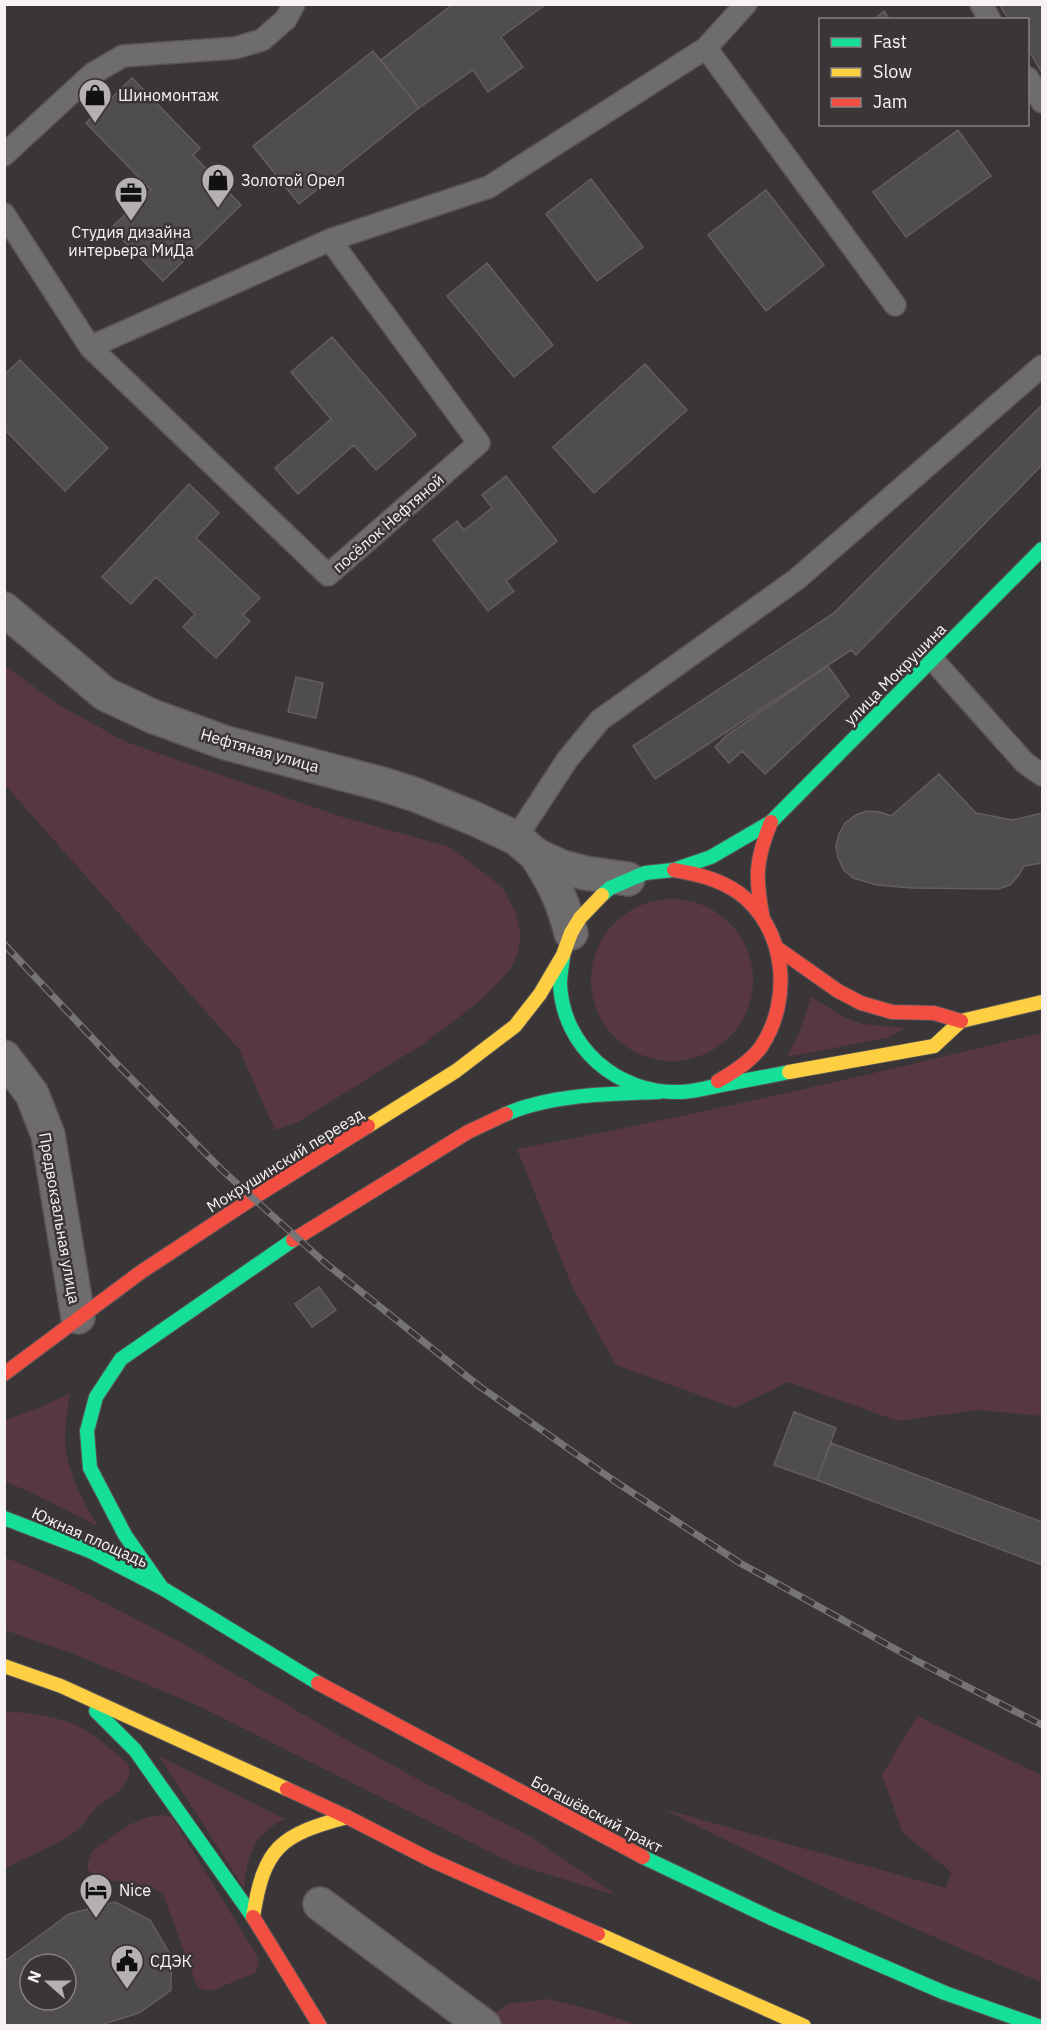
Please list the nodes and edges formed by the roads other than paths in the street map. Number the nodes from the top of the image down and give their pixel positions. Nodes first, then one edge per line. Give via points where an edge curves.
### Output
1 (294, 4) edge
2 (746, 4) edge
3 (981, 4) edge
4 (989, 18) edge
5 (706, 48) junction
6 (1029, 80) edge
7 (1042, 102) edge
8 (4, 155) edge
9 (4, 214) edge
10 (330, 240) junction
11 (896, 305) dead end
12 (90, 347) junction
13 (1042, 366) edge
14 (1042, 549) edge
15 (4, 609) edge
16 (933, 660) junction
17 (1042, 775) edge
18 (771, 822) junction
19 (526, 847) junction
20 (673, 870) junction
21 (628, 879) junction
22 (763, 919) junction
23 (567, 944) junction
24 (777, 948) junction
25 (1042, 1002) edge
26 (961, 1021) junction
27 (4, 1057) edge
28 (703, 1088) junction
29 (659, 1092) junction
30 (78, 1317) junction
31 (4, 1374) edge
32 (4, 1518) edge
33 (162, 1588) junction
34 (4, 1666) edge
35 (77, 1694) junction
36 (348, 1817) junction
37 (320, 1904) dead end
38 (253, 1917) junction
39 (320, 2025) edge
40 (484, 2025) edge
41 (804, 2025) edge
42 (1038, 2025) edge

1 - 8 lane via 286,19 262,40 235,48 123,56 92,74
2 - 5 lane
3 - 4 lane
5 - 10 lane via 489,187
5 - 11 lane
6 - 7 lane
9 - 12 lane
10 - 12 lane
10 - 12 lane, посёлок Нефтяной via 479,443 328,575
13 - 19 lane via 798,579 600,720 567,760
14 - 16 main road, улица Мокрушина
15 - 19 street, Нефтяная улица via 105,694 152,716 226,742 416,795 473,818
16 - 17 lane via 1025,763
16 - 18 main road, улица Мокрушина
18 - 20 main road via 711,857
18 - 22 main road via 757,867
19 - 21 street, Нефтяная улица via 562,867
19 - 23 street via 564,904
20 - 21 main road
20 - 22 main road via 702,874 725,884 747,900
21 - 23 main road via 595,901 580,918
22 - 24 main road
23 - 29 main road via 560,982 564,1009 575,1036 605,1070 626,1083
23 - 30 main road, Мокрушинский переезд via 540,994 515,1026 487,1049 253,1198
24 - 26 main road via 838,992 861,1003 892,1012 934,1013
24 - 28 main road via 782,990 775,1019 761,1046 734,1072
25 - 26 main road
26 - 28 main road via 934,1046
27 - 30 street, Предвокзальная улица via 32,1094 48,1135
28 - 29 main road
29 - 33 main road via 542,1103 509,1112 478,1127 297,1237 121,1359 96,1396 87,1431 90,1468 125,1535
30 - 31 main road, Мокрушинский переезд
32 - 33 main road, Южная площадь via 90,1551
33 - 42 main road, Богашёвский тракт via 340,1696 664,1868 945,1993
34 - 35 main road
35 - 36 main road
35 - 38 main road via 135,1750
36 - 38 main road via 315,1825 281,1843 261,1876
36 - 41 main road via 431,1860
37 - 40 street
38 - 39 main road

